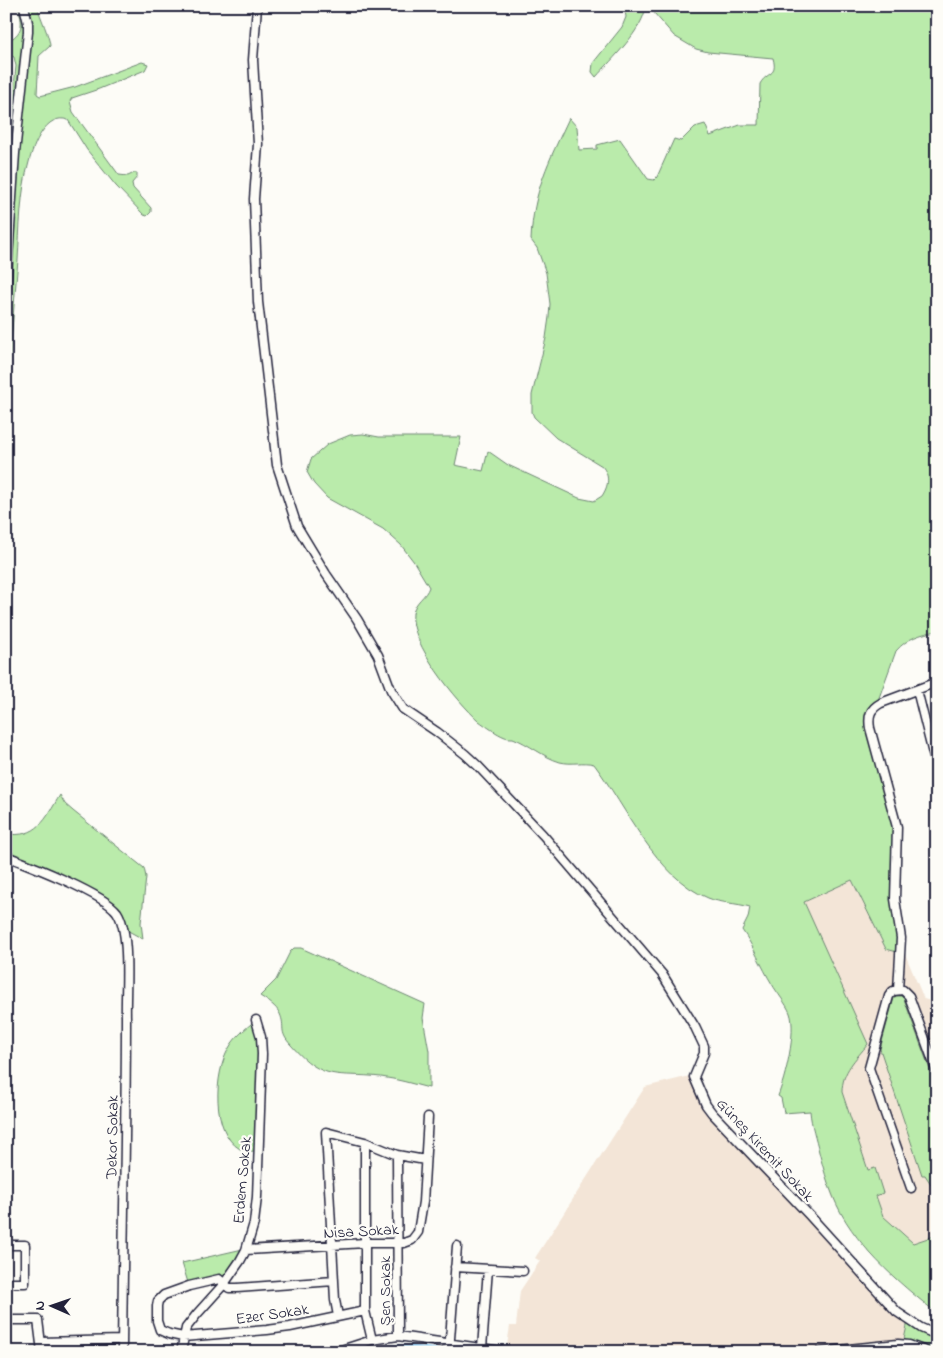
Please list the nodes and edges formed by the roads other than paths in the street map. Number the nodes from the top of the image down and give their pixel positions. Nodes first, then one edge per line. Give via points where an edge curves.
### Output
1 (24, 6) edge
2 (257, 6) edge
3 (6, 288) edge
4 (937, 682) edge
5 (916, 690) junction
6 (934, 745) edge
7 (937, 770) edge
8 (6, 856) edge
9 (898, 990) junction
10 (256, 1020) dead end
11 (937, 1072) edge
12 (428, 1117) dead end
13 (365, 1142) junction
14 (397, 1155) junction
15 (426, 1160) junction
16 (911, 1188) dead end
17 (365, 1243) junction
18 (398, 1243) junction
19 (6, 1245) edge
20 (332, 1245) junction
21 (456, 1246) dead end
22 (246, 1250) junction
23 (455, 1267) junction
24 (488, 1269) junction
25 (523, 1271) dead end
26 (334, 1281) junction
27 (6, 1283) edge
28 (224, 1284) junction
29 (365, 1311) junction
30 (338, 1316) junction
31 (6, 1320) edge
32 (937, 1335) edge
33 (398, 1336) junction
34 (183, 1337) junction
35 (122, 1340) junction
36 (372, 1340) junction
37 (41, 1342) junction
38 (450, 1348) edge
39 (482, 1348) junction
40 (42, 1352) edge
41 (122, 1352) edge
42 (181, 1352) edge
43 (335, 1352) edge
44 (508, 1352) edge
45 (818, 1352) edge
46 (928, 1352) edge

1 - 3 street via 28,32 15,153
2 - 32 street, Güneş Kiremit Sokak via 253,60 258,144 254,199 258,302 277,465 297,526 378,655 391,690 403,709 478,766 543,835 662,974 695,1027 704,1050 694,1077 712,1113 896,1312
4 - 5 street
5 - 6 street
5 - 9 street via 876,706 869,715 897,826 895,899 901,938
6 - 7 street
8 - 35 street, Dekor Sokak via 69,882 111,905 122,922 126,1058
9 - 11 street via 909,996
9 - 16 street via 889,996 869,1068
10 - 22 street, Erdem Sokak via 262,1048 257,1197
12 - 15 street, Nisa Sokak
13 - 14 street
13 - 17 street
13 - 20 street via 326,1132
14 - 15 street
14 - 18 street, Şen Sokak
15 - 18 street, Nisa Sokak via 418,1232 412,1240
17 - 18 street, Nisa Sokak
17 - 20 street, Nisa Sokak
17 - 29 street
18 - 33 street, Şen Sokak
19 - 27 street via 25,1245 25,1283
20 - 22 street, Nisa Sokak
20 - 26 street
21 - 23 street
22 - 28 street, Erdem Sokak
23 - 24 street
23 - 38 street
24 - 25 street
24 - 39 street
26 - 28 street via 237,1288
26 - 30 street
28 - 34 street, Erdem Sokak via 190,1322
28 - 34 street via 219,1279 189,1286 168,1292 158,1301 160,1330
29 - 30 street, Ezer Sokak
29 - 36 street
30 - 34 street, Ezer Sokak via 290,1327
31 - 37 street via 38,1320
33 - 36 street
33 - 38 street
34 - 42 street, Erdem Sokak
35 - 37 street
35 - 41 street, Dekor Sokak
36 - 43 street
37 - 40 street
38 - 39 street
39 - 44 street
45 - 46 street via 898,1344

